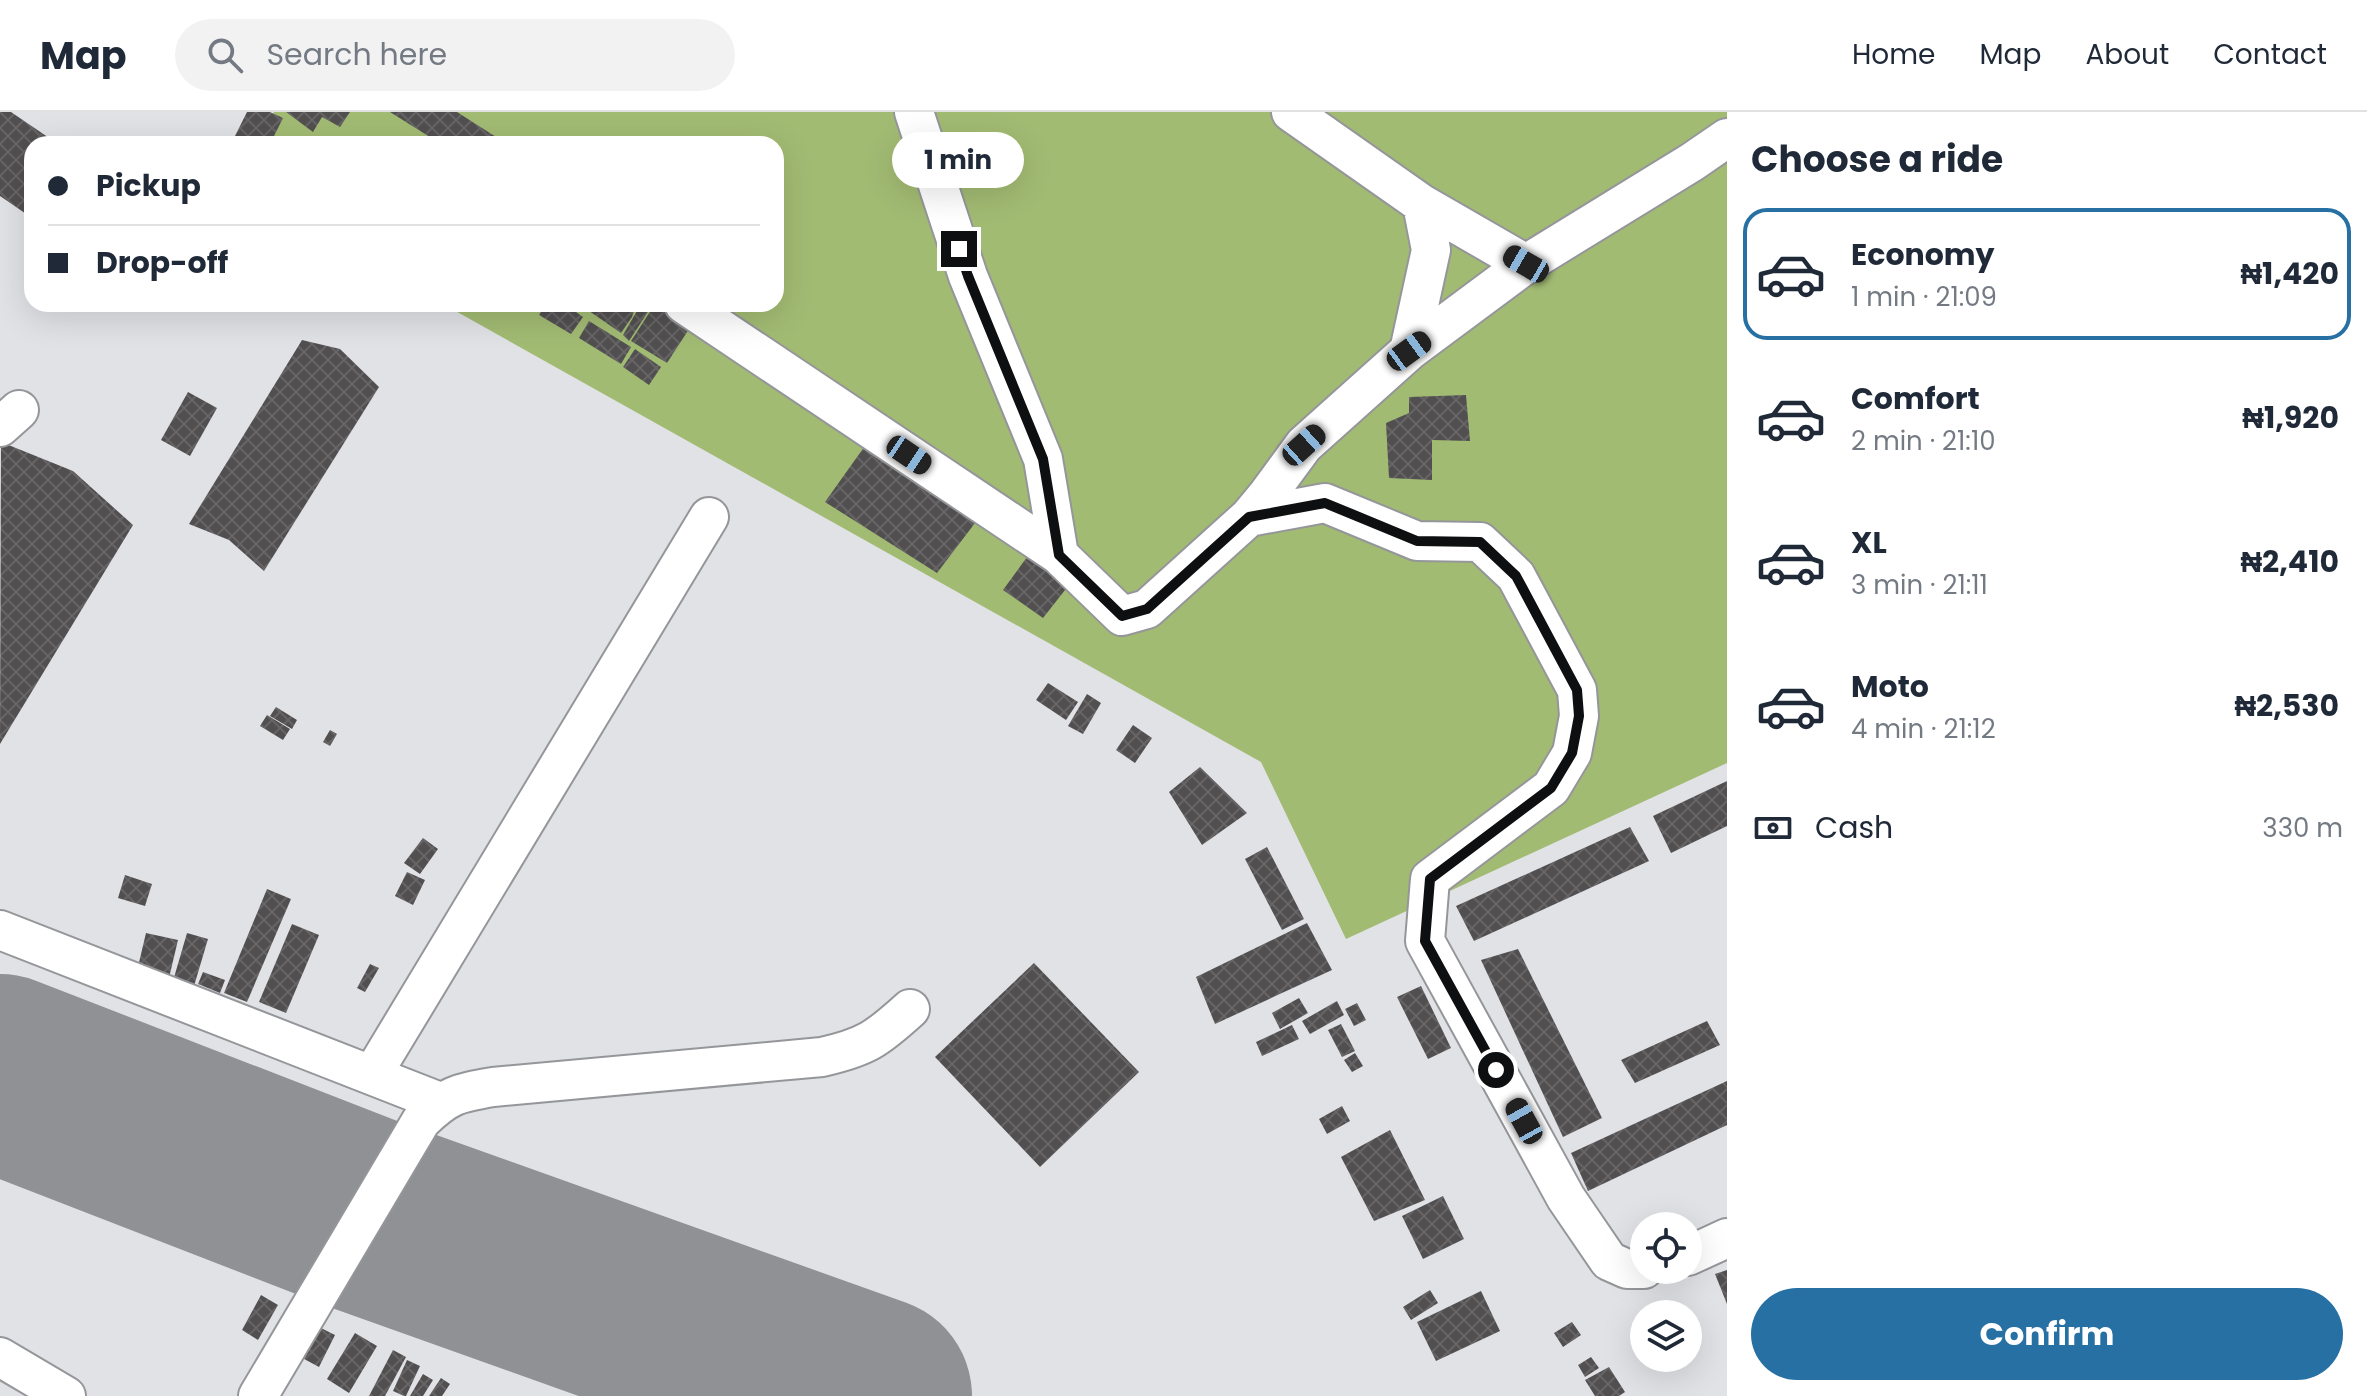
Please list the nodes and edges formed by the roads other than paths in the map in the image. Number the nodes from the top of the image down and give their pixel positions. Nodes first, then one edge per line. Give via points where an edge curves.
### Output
1 (914, 112) edge
2 (1291, 112) edge
3 (1727, 138) edge
4 (1422, 204) junction
5 (1526, 264) junction
6 (696, 312) edge
7 (1409, 351) junction
8 (1304, 445) junction
9 (1325, 503) junction
10 (709, 517) dead end
11 (1249, 517) junction
12 (1059, 555) junction
13 (0, 930) edge
14 (910, 1009) dead end
15 (372, 1075) junction
16 (440, 1102) junction
17 (1727, 1238) edge
18 (1702, 1250) edge
19 (1630, 1269) edge
20 (0, 1357) edge
21 (66, 1396) edge
22 (258, 1396) edge

1 - 12 street via 968,276 1043,459
2 - 4 street
3 - 5 street
4 - 5 street
4 - 7 street via 1431,250
5 - 7 street
6 - 12 street
7 - 8 street
8 - 9 street
8 - 11 street
9 - 11 street
9 - 19 street via 1417,541 1480,542 1516,576 1577,690 1579,716 1572,753 1551,788 1430,879 1425,941 1566,1198 1609,1261
10 - 15 street
11 - 12 street via 1147,609 1122,616
13 - 15 street
14 - 16 street via 881,1036 822,1057 493,1087
15 - 16 street
16 - 22 street via 421,1121
17 - 18 street
20 - 21 street

